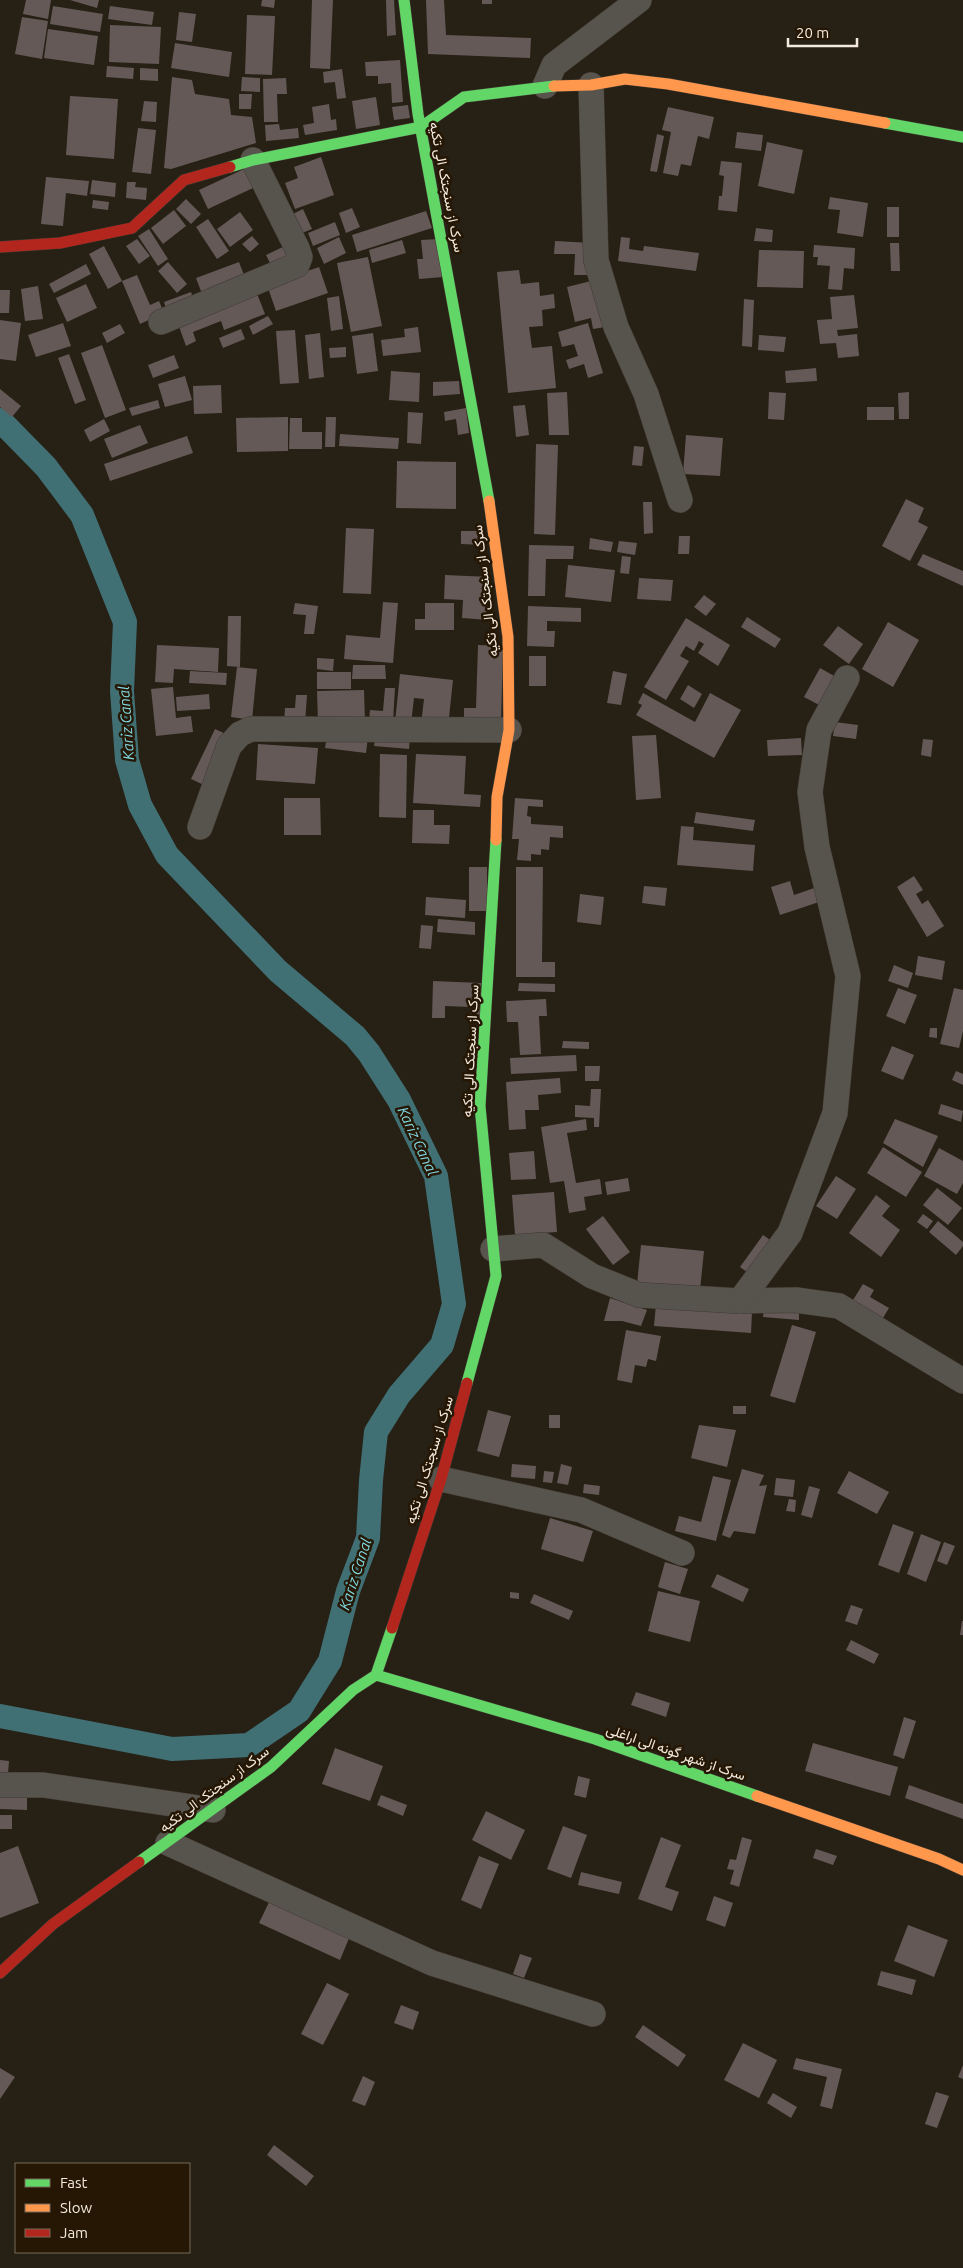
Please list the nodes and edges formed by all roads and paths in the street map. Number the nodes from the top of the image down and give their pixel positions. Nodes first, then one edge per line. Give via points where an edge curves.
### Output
1 (404, 0) edge
2 (639, 0) edge
3 (591, 85) junction
4 (545, 86) junction
5 (421, 128) junction
6 (963, 137) edge
7 (253, 160) junction
8 (0, 247) edge
9 (161, 322) dead end
10 (680, 500) dead end
11 (847, 678) dead end
12 (509, 730) junction
13 (200, 827) dead end
14 (493, 1249) junction
15 (740, 1301) junction
16 (963, 1381) edge
17 (440, 1479) junction
18 (682, 1553) dead end
19 (376, 1675) junction
20 (0, 1785) edge
21 (213, 1810) junction
22 (168, 1843) junction
23 (963, 1870) edge
24 (0, 1973) edge
25 (593, 2014) dead end

1 - 5 street, سرک از سنجتک الی تکیه
2 - 4 street via 554,65
3 - 4 street
3 - 6 street via 625,79 668,84
3 - 10 street via 596,260 616,327 646,394
4 - 5 street via 464,97
5 - 7 street
5 - 12 street, سرک از سنجتک الی تکیه via 488,491 508,637
7 - 8 street via 184,180 132,228 60,243
7 - 9 street via 297,248 300,257 297,265
11 - 15 street via 819,730 810,792 816,847 848,976 835,1113 790,1233
12 - 13 street via 251,728 229,746
12 - 14 street, سرک از سنجتک الی تکیه via 497,797 480,1106
14 - 15 street via 543,1245 592,1276 639,1295
14 - 17 street, سرک از سنجتک الی تکیه via 496,1276
15 - 16 street via 796,1300 839,1306
17 - 18 street via 581,1510
17 - 19 street, سرک از سنجتک الی تکیه
19 - 21 street, سرک از سنجتک الی تکیه via 352,1690 271,1767
19 - 23 street, سرک از شهر گونه الی اراغلی via 595,1739
20 - 21 street via 44,1785
21 - 22 street, سرک از سنجتک الی تکیه
22 - 24 street, سرک از سنجتک الی تکیه via 54,1924
22 - 25 street via 432,1963

